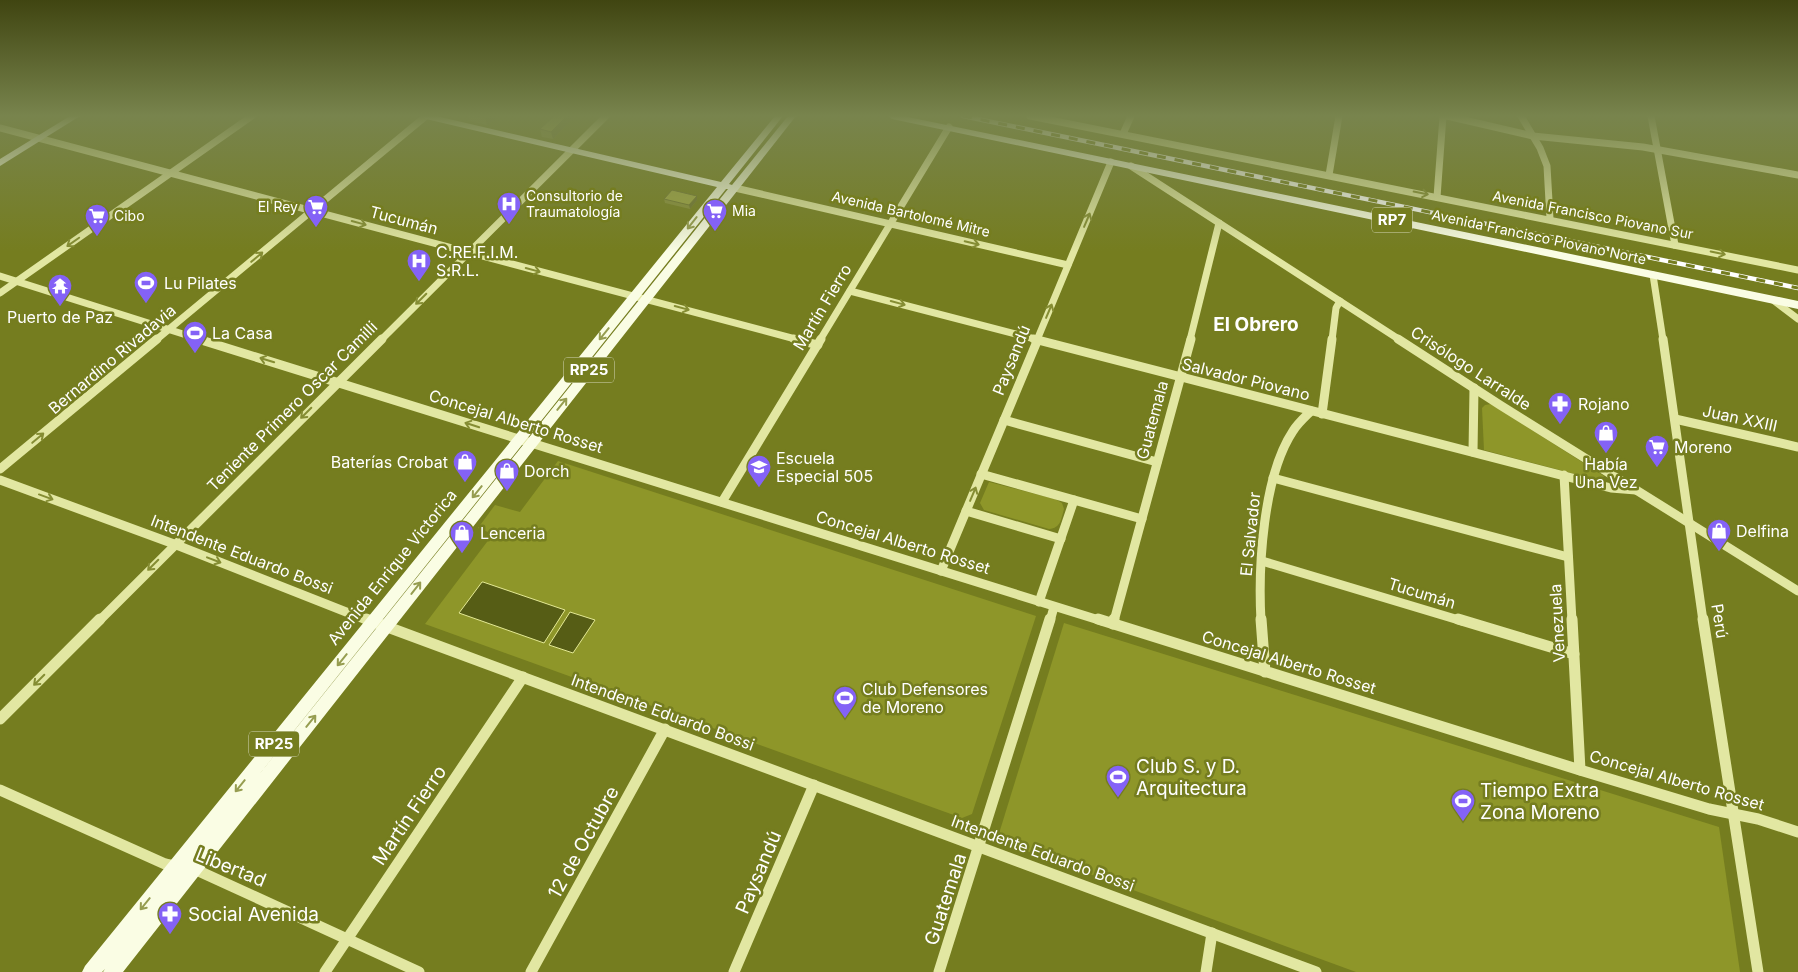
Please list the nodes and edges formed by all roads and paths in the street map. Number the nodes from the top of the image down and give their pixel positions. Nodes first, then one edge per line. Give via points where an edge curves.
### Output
1 (127, 161) edge
2 (187, 161) edge
3 (372, 161) edge
4 (560, 161) edge
5 (621, 161) edge
6 (742, 161) edge
7 (756, 161) edge
8 (928, 161) edge
9 (1108, 161) edge
10 (1261, 161) edge
11 (1331, 161) edge
12 (1439, 161) edge
13 (1545, 161) edge
14 (1659, 161) edge
15 (1724, 161) edge
16 (1111, 162) junction
17 (1131, 166) junction
18 (170, 173) junction
19 (1329, 175) junction
20 (1798, 175) edge
21 (722, 185) junction
22 (735, 188) junction
23 (1437, 197) junction
24 (312, 211) junction
25 (1550, 220) junction
26 (1219, 223) junction
27 (890, 224) junction
28 (1675, 245) junction
29 (468, 252) junction
30 (1068, 265) junction
31 (1798, 270) edge
32 (1653, 275) junction
33 (0, 276) edge
34 (16, 282) junction
35 (850, 291) junction
36 (0, 293) edge
37 (634, 296) junction
38 (648, 298) junction
39 (1773, 300) junction
40 (1340, 301) junction
41 (1798, 306) edge
42 (1798, 319) edge
43 (169, 329) junction
44 (1037, 340) junction
45 (818, 345) junction
46 (1180, 378) junction
47 (338, 382) junction
48 (1474, 388) junction
49 (1311, 411) junction
50 (1322, 414) junction
51 (1675, 419) junction
52 (1004, 420) junction
53 (525, 441) junction
54 (1798, 447) edge
55 (1473, 452) junction
56 (1158, 462) junction
57 (0, 470) edge
58 (982, 474) junction
59 (1564, 475) junction
60 (1273, 478) junction
61 (0, 480) edge
62 (1636, 490) junction
63 (1074, 500) junction
64 (722, 502) junction
65 (966, 511) junction
66 (1142, 519) junction
67 (1688, 524) junction
68 (1061, 539) junction
69 (174, 544) junction
70 (1568, 557) junction
71 (1262, 561) junction
72 (941, 571) junction
73 (1798, 591) edge
74 (1039, 602) junction
75 (1054, 607) junction
76 (379, 624) junction
77 (1113, 624) junction
78 (1574, 654) junction
79 (1265, 672) junction
80 (523, 677) junction
81 (0, 719) edge
82 (665, 729) junction
83 (1580, 770) junction
84 (814, 785) junction
85 (0, 790) edge
86 (1733, 813) junction
87 (1798, 832) edge
88 (980, 847) junction
89 (175, 866) junction
90 (193, 869) junction
91 (1212, 933) junction
92 (347, 939) junction
93 (91, 972) edge
94 (112, 972) edge
95 (324, 972) edge
96 (419, 972) edge
97 (531, 972) edge
98 (734, 972) edge
99 (939, 972) edge
100 (1206, 972) edge
101 (1316, 972) edge
102 (1758, 972) edge

1 - 18 street, Tucumán
2 - 18 street
3 - 24 street, Bernardino Rivadavia
4 - 29 street, Teniente Primero Oscar Camilli
5 - 21 main road, Avenida Bartolomé Mitre
6 - 21 main road, Avenida Enrique Victorica
7 - 22 main road, Avenida Enrique Victorica
8 - 27 street, Martín Fierro
9 - 16 main road, Avenida Francisco Piovano Norte / RP7
10 - 19 street, Avenida Francisco Piovano Sur
11 - 19 street
12 - 23 street
13 - 25 street
14 - 28 street
15 - 20 street
16 - 17 main road, Avenida Francisco Piovano Norte / RP7
30 -> 16 street, Paysandú
17 - 26 street, Crisólogo Larralde
17 - 32 main road, Avenida Francisco Piovano Norte / RP7
18 - 24 street, Tucumán
18 -> 34 street
19 -> 23 street, Avenida Francisco Piovano Sur
21 - 22 main road, Avenida Bartolomé Mitre
21 -> 37 main road, Avenida Enrique Victorica / RP25
22 - 27 street, Avenida Bartolomé Mitre
22 - 38 main road, Avenida Enrique Victorica / RP25
23 - 25 street, Avenida Francisco Piovano Sur
24 -> 29 street, Tucumán
43 -> 24 street, Bernardino Rivadavia
25 - 28 street, Avenida Francisco Piovano Sur
26 - 40 street, Crisólogo Larralde
26 - 46 street, Guatemala
27 -> 30 street, Avenida Bartolomé Mitre
27 - 35 street, Martín Fierro
28 -> 31 street, Avenida Francisco Piovano Sur
29 -> 37 street, Tucumán
29 -> 47 street, Teniente Primero Oscar Camilli
44 -> 30 street, Paysandú
32 - 39 main road, Avenida Francisco Piovano Norte / RP7
32 - 51 street, Perú
33 - 34 street, Concejal Alberto Rosset
34 - 36 street
34 - 43 street, Concejal Alberto Rosset
35 -> 44 street, Salvador Piovano
35 - 45 street, Martín Fierro
37 - 38 street, Tucumán
37 -> 53 main road, Avenida Enrique Victorica / RP25
38 -> 45 street, Tucumán
53 -> 38 main road, Avenida Enrique Victorica / RP25
39 - 41 main road, Avenida Francisco Piovano Norte / RP7
39 - 42 street
40 - 48 street, Crisólogo Larralde
40 - 50 street via 1336,308
47 -> 43 street, Concejal Alberto Rosset
57 -> 43 street, Bernardino Rivadavia
44 - 46 street, Salvador Piovano
44 - 52 street, Paysandú
45 - 64 street, Martín Fierro
46 - 49 street, Salvador Piovano
46 - 56 street, Guatemala
53 -> 47 street, Concejal Alberto Rosset
47 -> 69 street, Teniente Primero Oscar Camilli
48 - 55 street
48 - 62 street, Crisólogo Larralde
49 - 50 street, Salvador Piovano
49 - 60 street, El Salvador via 1288,438
50 - 55 street, Salvador Piovano
51 - 54 street, Juan XXIII
51 - 67 street, Perú
52 - 56 street
52 - 58 street, Paysandú
53 - 64 street, Concejal Alberto Rosset
53 - 76 main road, Avenida Enrique Victorica / RP25
55 - 59 street, Salvador Piovano
56 - 66 street, Guatemala
58 - 63 street
65 -> 58 street, Paysandú
59 - 62 street, Salvador Piovano via 1611,488
59 - 70 street, Venezuela
60 - 70 street
60 - 71 street, El Salvador
61 -> 69 street, Intendente Eduardo Bossi
62 - 67 street, Crisólogo Larralde
63 - 66 street
63 - 68 street
64 - 72 street, Concejal Alberto Rosset
65 - 68 street
65 - 72 street, Paysandú
66 - 77 street, Guatemala
67 - 73 street, Crisólogo Larralde
67 - 86 street, Perú
68 - 74 street
69 -> 76 street, Intendente Eduardo Bossi
69 -> 81 street, Teniente Primero Oscar Camilli
70 - 78 street, Venezuela
71 - 78 street, Tucumán
71 - 79 street, El Salvador via 1260,630
72 - 74 street, Concejal Alberto Rosset
74 - 75 street, Concejal Alberto Rosset
75 - 77 street, Concejal Alberto Rosset
75 - 88 street, Guatemala
76 - 80 street, Intendente Eduardo Bossi
76 -> 89 main road, Avenida Enrique Victorica / RP25
90 -> 76 main road, Avenida Enrique Victorica / RP25
77 - 79 street, Concejal Alberto Rosset
78 - 83 street, Venezuela
79 - 83 street, Concejal Alberto Rosset
80 - 82 street, Intendente Eduardo Bossi
80 - 92 street, Martín Fierro
82 - 84 street, Intendente Eduardo Bossi
82 - 97 street, 12 de Octubre
83 - 86 street, Concejal Alberto Rosset via 1709,809
84 - 88 street, Intendente Eduardo Bossi
84 - 98 street, Paysandú
85 - 89 street, Libertad
86 - 87 street, Concejal Alberto Rosset
86 - 102 street, Perú
88 - 91 street, Intendente Eduardo Bossi
88 - 99 street, Guatemala
89 - 90 street, Libertad
89 -> 93 main road, Avenida Enrique Victorica / RP25
90 - 92 street, Libertad
90 - 94 main road, Avenida Enrique Victorica / RP25
91 - 100 street
91 - 101 street, Intendente Eduardo Bossi
92 - 95 street, Martín Fierro
92 - 96 street, Libertad

